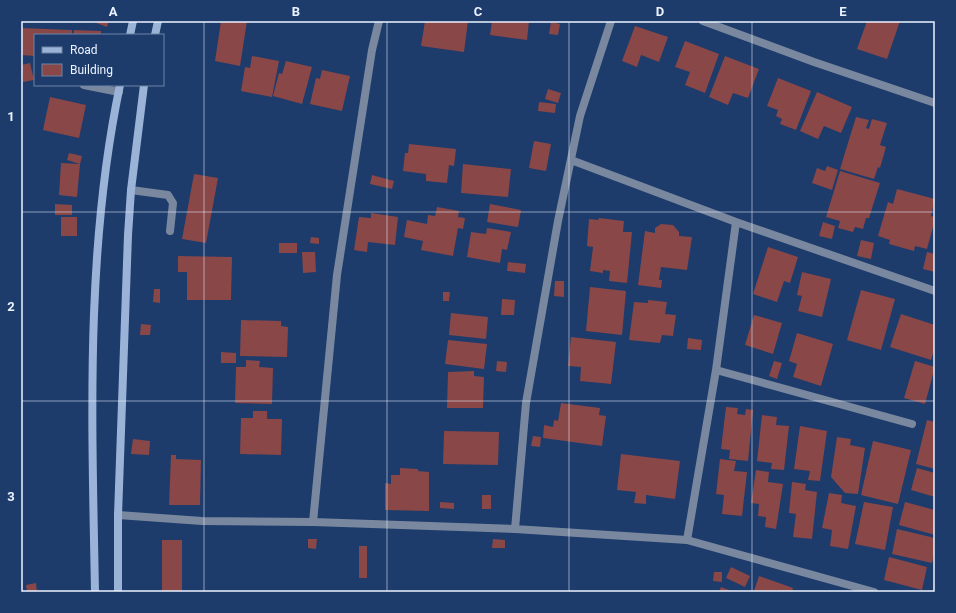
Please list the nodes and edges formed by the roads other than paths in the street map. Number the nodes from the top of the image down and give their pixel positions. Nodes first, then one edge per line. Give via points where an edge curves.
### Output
1 (133, 21) edge
2 (158, 21) edge
3 (379, 21) edge
4 (611, 21) edge
5 (703, 21) edge
6 (130, 34) edge
7 (155, 34) edge
8 (96, 86) edge
9 (144, 86) edge
10 (119, 88) edge
11 (935, 103) edge
12 (571, 160) junction
13 (132, 190) junction
14 (736, 222) junction
15 (170, 230) dead end
16 (935, 291) edge
17 (716, 370) junction
18 (912, 424) dead end
19 (118, 515) junction
20 (313, 522) junction
21 (515, 530) junction
22 (687, 540) junction
23 (95, 592) edge
24 (118, 592) edge
25 (874, 592) edge

1 - 6 street
2 - 7 street
3 - 20 street via 337,275
4 - 12 street via 580,116
5 - 11 street
8 - 10 street
9 - 13 street
10 - 23 street via 103,186 92,370
12 - 14 street
12 - 21 street via 526,403
13 - 15 street via 168,195 173,203
13 - 19 street via 122,367
14 - 16 street
14 - 17 street
17 - 18 street
17 - 22 street
19 - 20 street via 202,521
19 - 24 street
20 - 21 street
21 - 22 street
22 - 25 street

